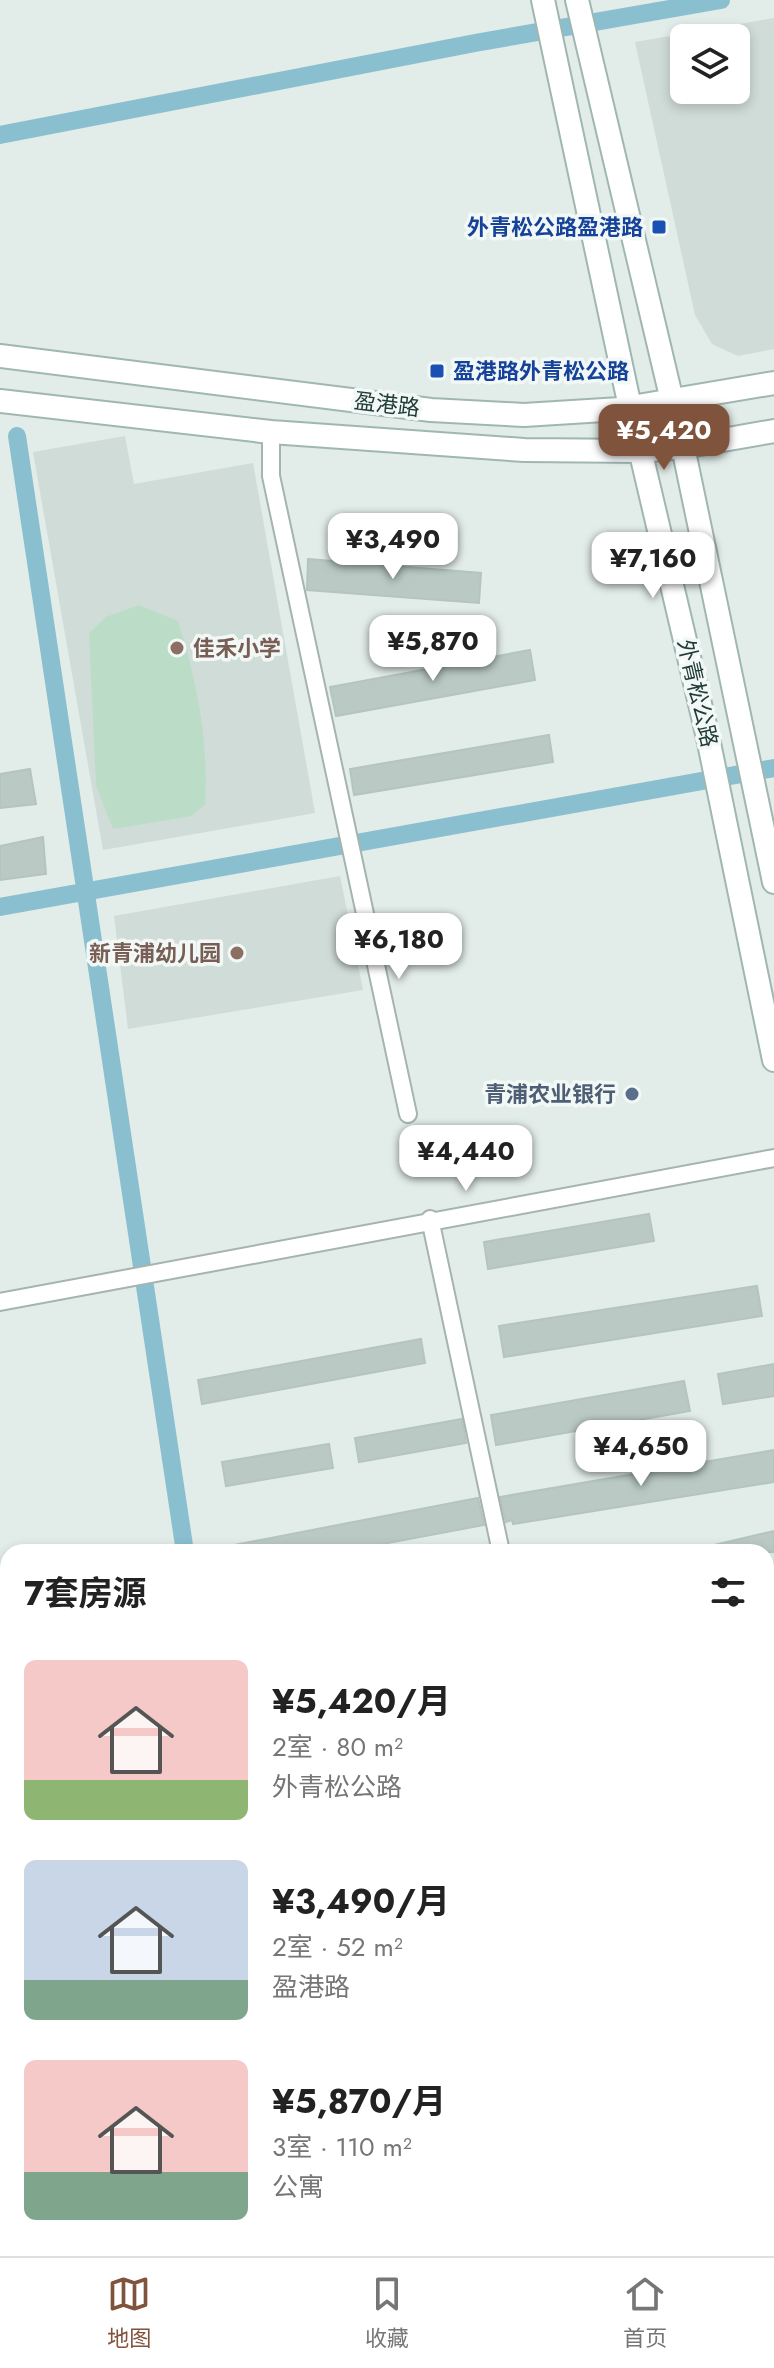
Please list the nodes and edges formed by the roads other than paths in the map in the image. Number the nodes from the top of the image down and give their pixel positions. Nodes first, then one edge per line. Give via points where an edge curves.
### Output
1 (543, 0) edge
2 (577, 0) edge
3 (0, 356) edge
4 (774, 383) edge
5 (0, 401) edge
6 (672, 401) junction
7 (630, 407) junction
8 (774, 431) edge
9 (271, 432) junction
10 (683, 447) junction
11 (641, 451) junction
12 (774, 882) edge
13 (774, 1060) edge
14 (408, 1114) dead end
15 (774, 1158) edge
16 (430, 1219) junction
17 (0, 1302) edge
18 (499, 1544) edge

1 - 7 main road, 外青松公路
2 - 6 main road, 外青松公路
3 - 7 main road, 盈港路 via 431,410 524,415
4 - 6 main road, 盈港路
5 - 9 main road, 盈港路
6 - 7 main road, 盈港路
6 - 10 main road, 外青松公路
7 - 11 main road, 外青松公路
8 - 10 main road, 盈港路
9 - 11 main road, 盈港路 via 524,450
9 - 14 street via 271,476
10 - 11 main road, 盈港路
10 - 12 main road, 外青松公路
11 - 13 main road, 外青松公路 via 724,809
15 - 16 street
16 - 17 street
16 - 18 street

